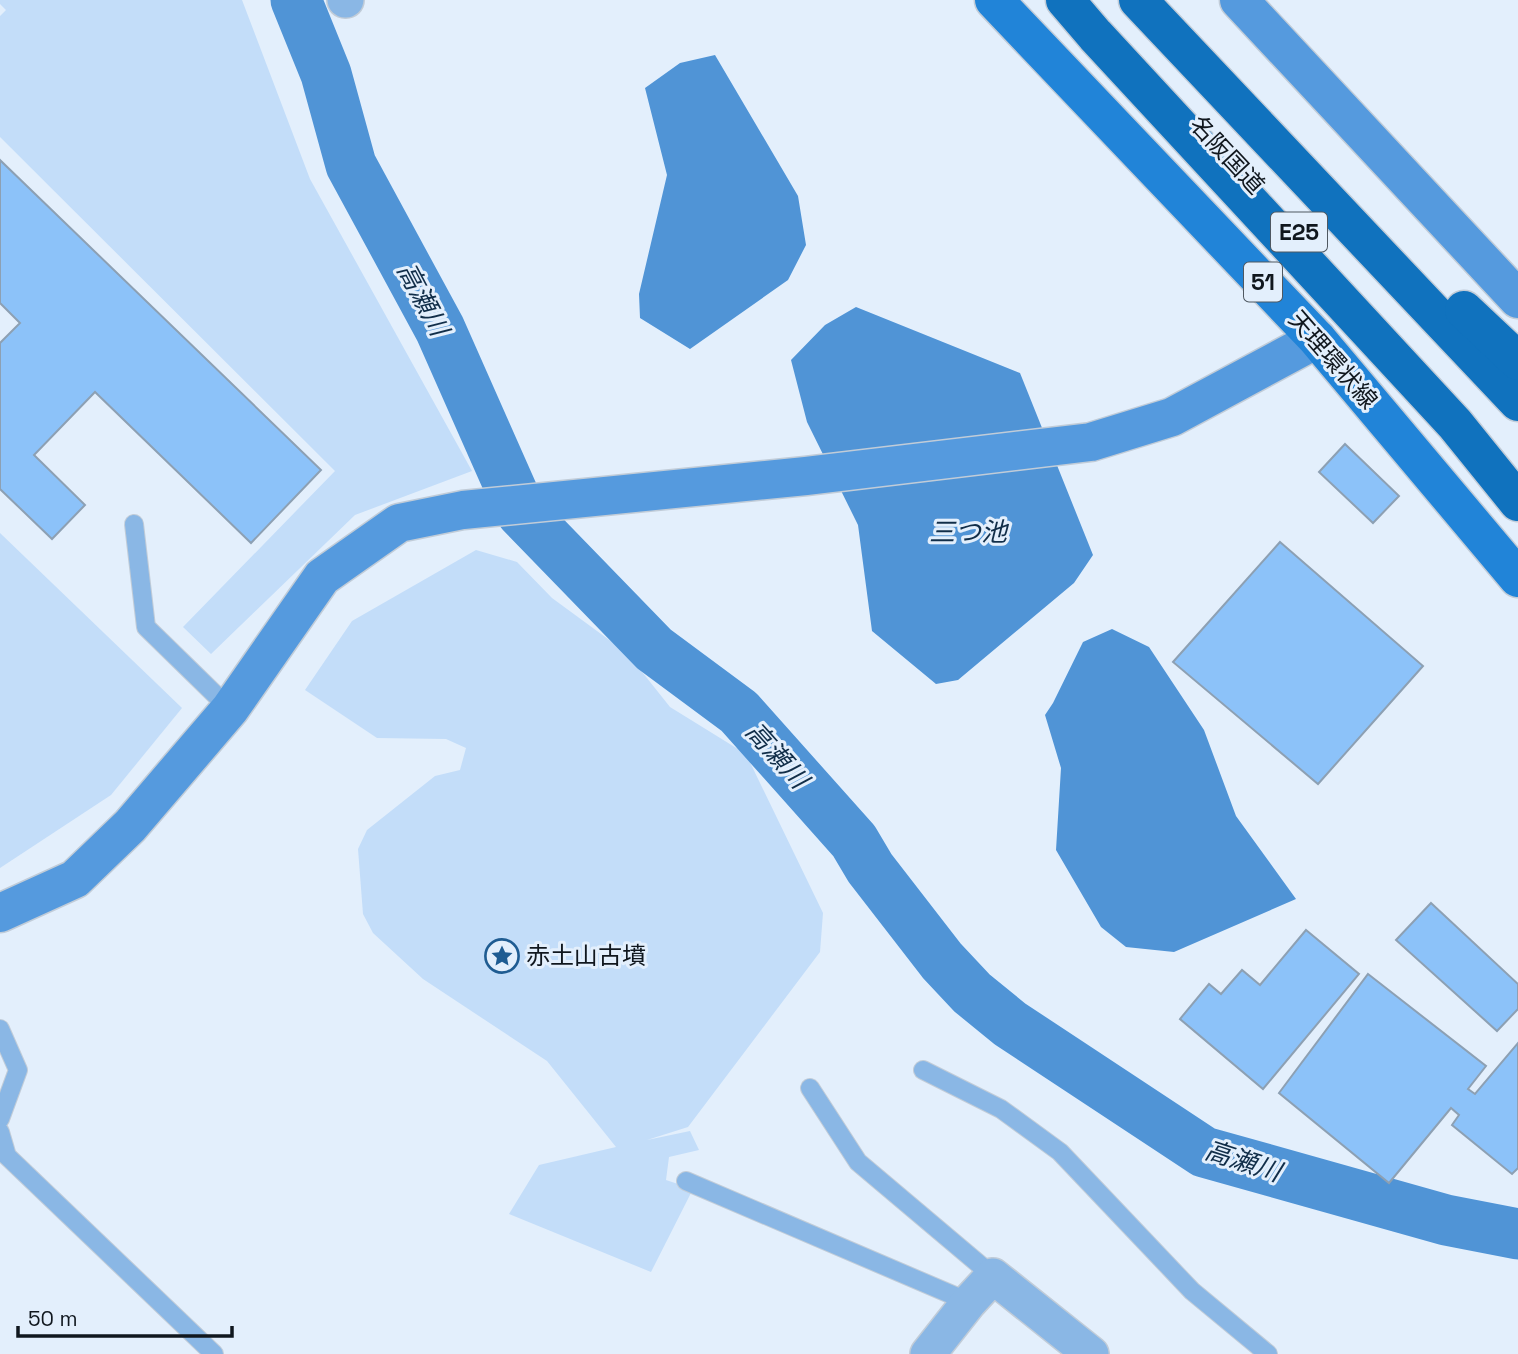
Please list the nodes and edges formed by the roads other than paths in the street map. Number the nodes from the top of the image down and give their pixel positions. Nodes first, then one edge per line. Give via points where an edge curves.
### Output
1 (994, 0) edge
2 (1065, 0) edge
3 (1080, 0) edge
4 (1138, 0) edge
5 (1239, 0) edge
6 (1198, 64) junction
7 (1518, 299) edge
8 (1317, 339) junction
9 (1518, 361) edge
10 (1518, 402) edge
11 (1518, 463) edge
12 (1518, 502) edge
13 (134, 524) dead end
14 (1518, 578) edge
15 (230, 709) junction
16 (0, 913) edge
17 (0, 1029) edge
18 (923, 1070) dead end
19 (810, 1088) dead end
20 (0, 1119) edge
21 (0, 1132) edge
22 (686, 1181) dead end
23 (993, 1276) junction
24 (969, 1302) junction
25 (214, 1354) edge
26 (928, 1354) edge
27 (1091, 1354) edge
28 (1268, 1354) edge

1 - 8 main road, 天理環状線 / 51
2 - 12 highway, E25 via 1455,424
3 - 11 highway, 名阪国道 / E25
4 - 6 highway, 名阪国道 / E25
5 - 7 street
6 - 9 highway, E25
6 - 10 highway, 名阪国道 / E25
8 - 14 main road, 天理環状線 / 51
8 - 15 street via 1172,417 1091,442 463,510 399,523 322,577
13 - 15 lane via 146,627
15 - 16 street via 130,826 75,879
17 - 20 lane via 18,1070
18 - 28 lane via 1001,1109 1060,1152 1192,1291
19 - 23 lane via 858,1162
21 - 25 lane via 7,1156
22 - 24 lane
23 - 24 street
23 - 27 street
24 - 26 street

